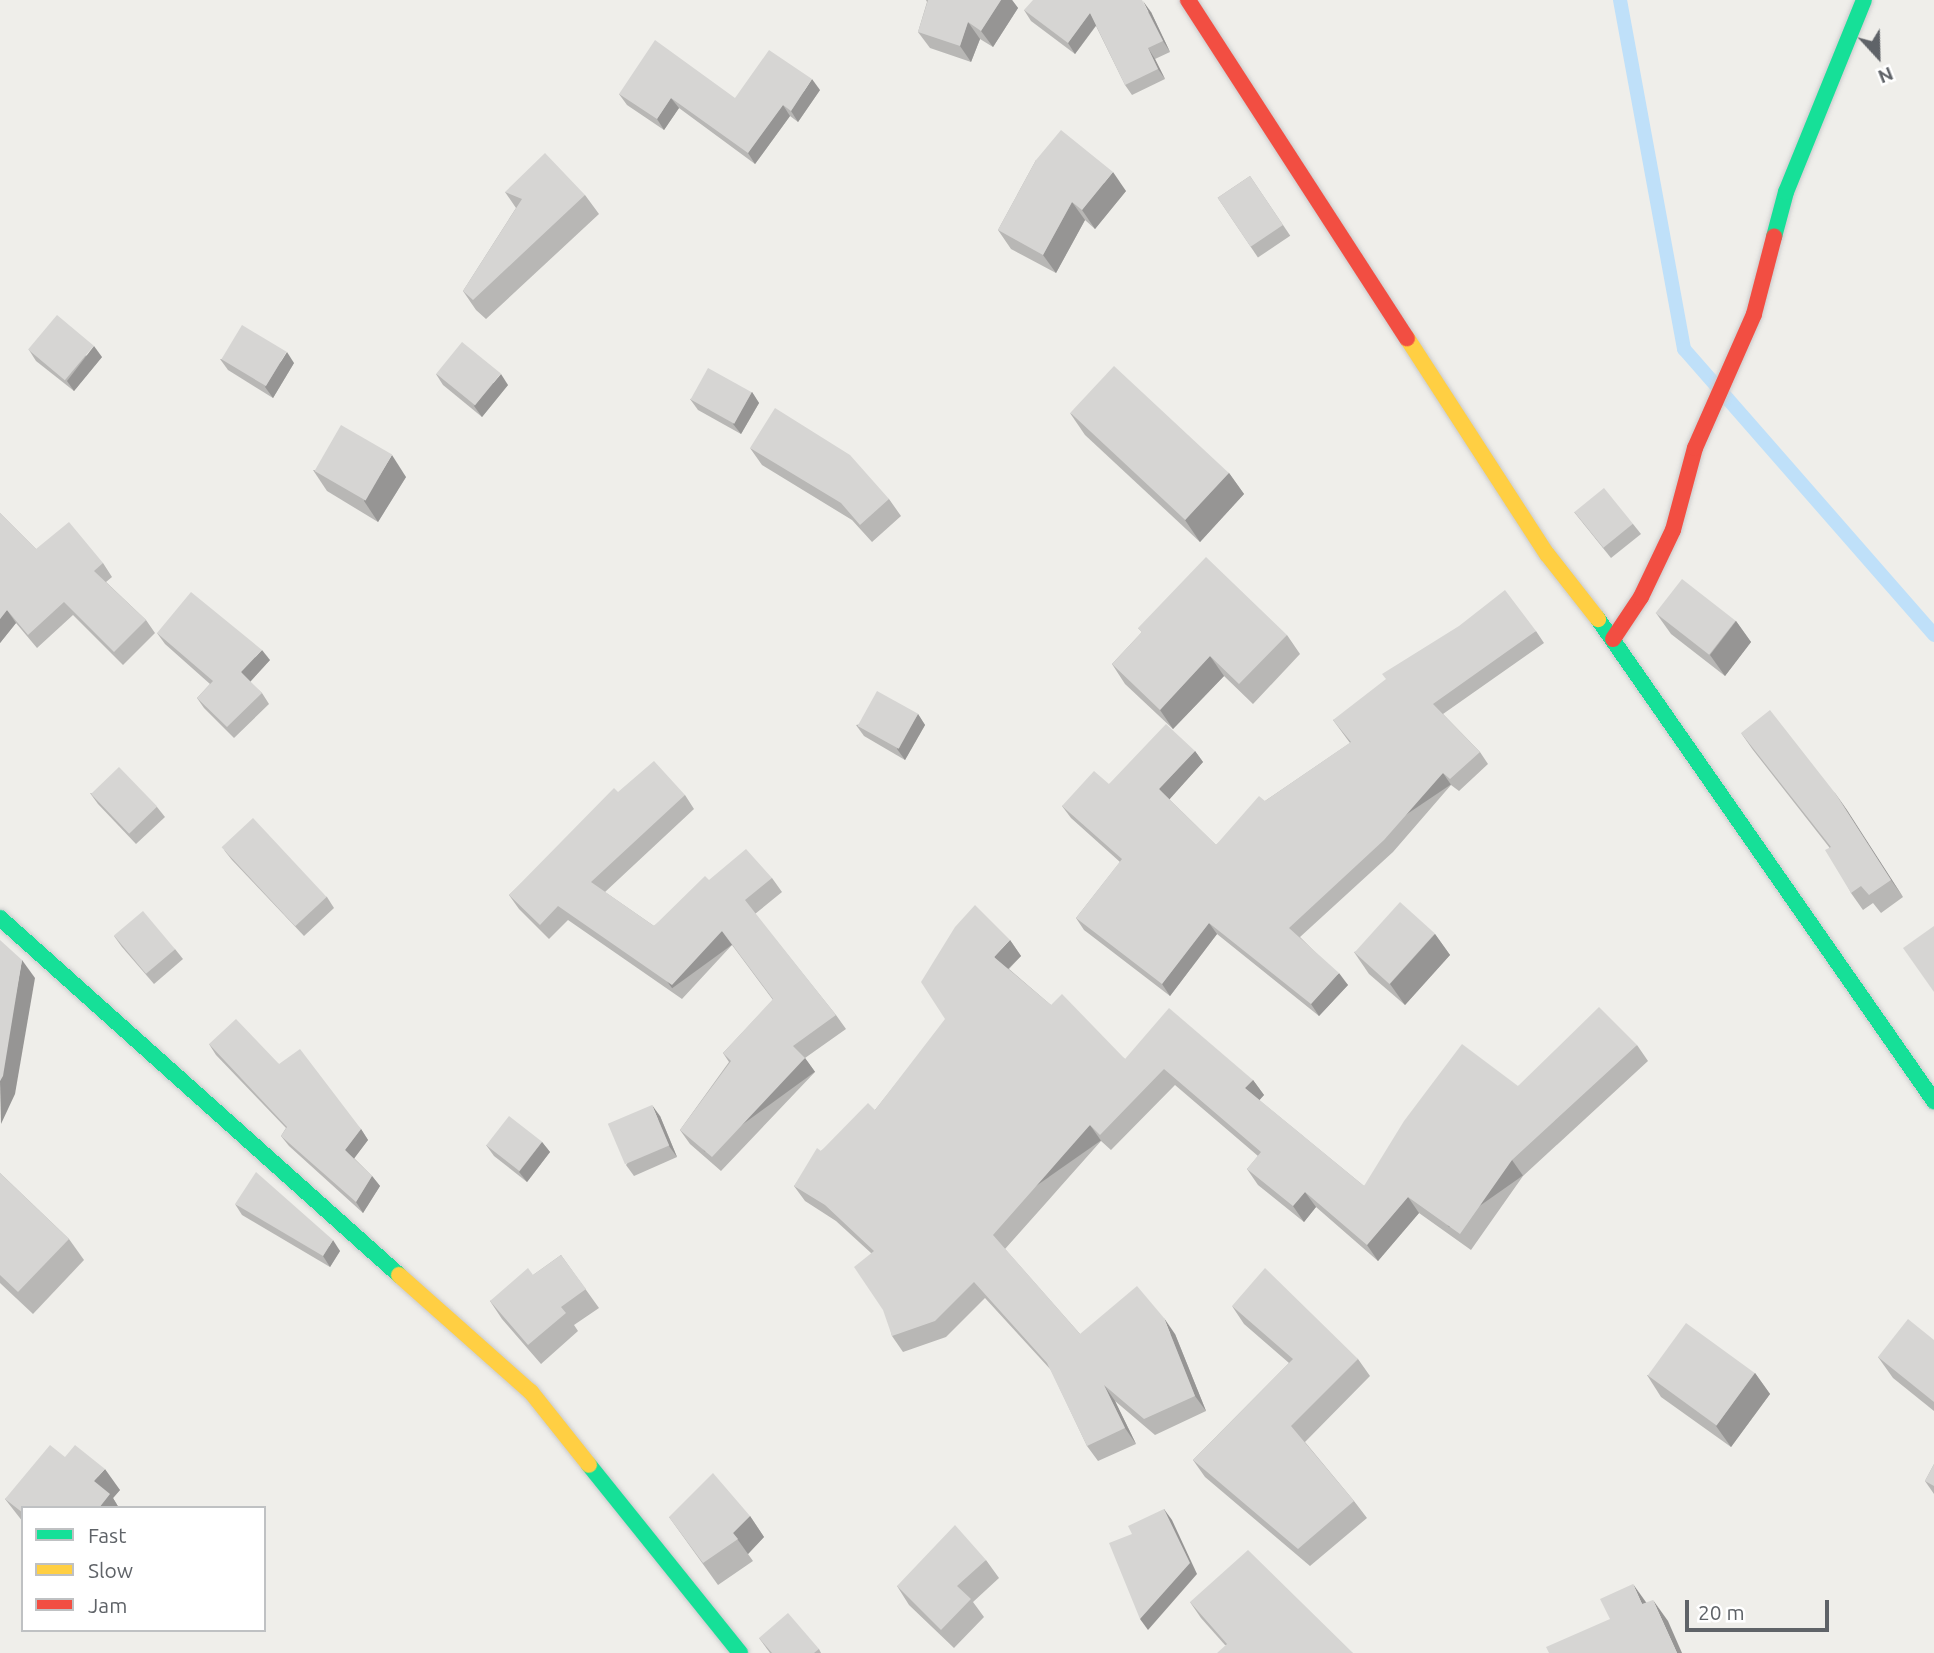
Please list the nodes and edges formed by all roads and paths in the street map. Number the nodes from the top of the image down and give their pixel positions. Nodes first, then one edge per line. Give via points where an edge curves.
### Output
1 (1188, 0) edge
2 (1864, 0) edge
3 (1613, 639) junction
4 (0, 918) edge
5 (1934, 1101) edge
6 (740, 1653) edge

1 - 3 street via 1547,554
2 - 3 street via 1786,192 1754,314 1695,448 1673,530 1641,597
3 - 5 street
4 - 6 street via 531,1392

